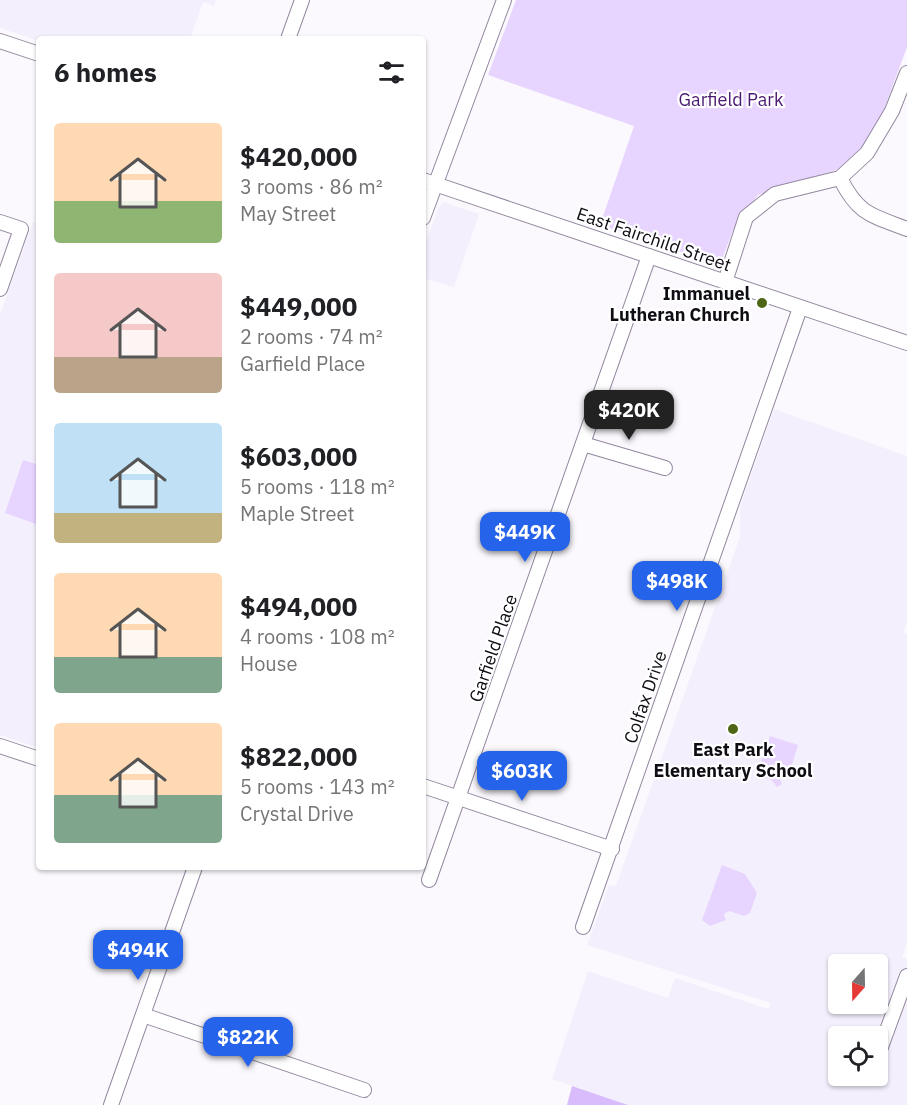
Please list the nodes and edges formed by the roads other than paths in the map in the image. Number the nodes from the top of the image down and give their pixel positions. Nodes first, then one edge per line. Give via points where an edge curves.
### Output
1 (302, 0) edge
2 (504, 0) edge
3 (289, 36) edge
4 (0, 41) edge
5 (36, 53) edge
6 (907, 73) edge
7 (840, 178) junction
8 (429, 182) edge
9 (426, 200) edge
10 (0, 222) edge
11 (907, 229) edge
12 (649, 256) junction
13 (725, 282) junction
14 (0, 289) edge
15 (800, 308) junction
16 (907, 343) edge
17 (583, 444) junction
18 (665, 468) dead end
19 (0, 746) edge
20 (36, 758) edge
21 (426, 787) edge
22 (460, 798) junction
23 (612, 849) junction
24 (194, 870) edge
25 (429, 880) dead end
26 (583, 927) dead end
27 (907, 976) edge
28 (143, 1015) junction
29 (888, 1028) edge
30 (364, 1090) dead end
31 (111, 1105) edge

1 - 3 street
2 - 8 street
4 - 5 street
6 - 7 street via 867,153
7 - 11 street via 852,202 874,217
7 - 13 street via 776,194 746,217
8 - 9 street
8 - 12 street, East Fairchild Street
10 - 14 street via 21,229
12 - 13 street, East Fairchild Street
12 - 17 street, Garfield Place
13 - 15 street, East Fairchild Street
15 - 16 street, East Fairchild Street
15 - 23 street, Colfax Drive
17 - 18 street
17 - 22 street, Garfield Place
19 - 20 street
21 - 22 street
22 - 23 street
22 - 25 street, Garfield Place
23 - 26 street, Colfax Drive
24 - 28 street
27 - 29 street
28 - 30 street
28 - 31 street

